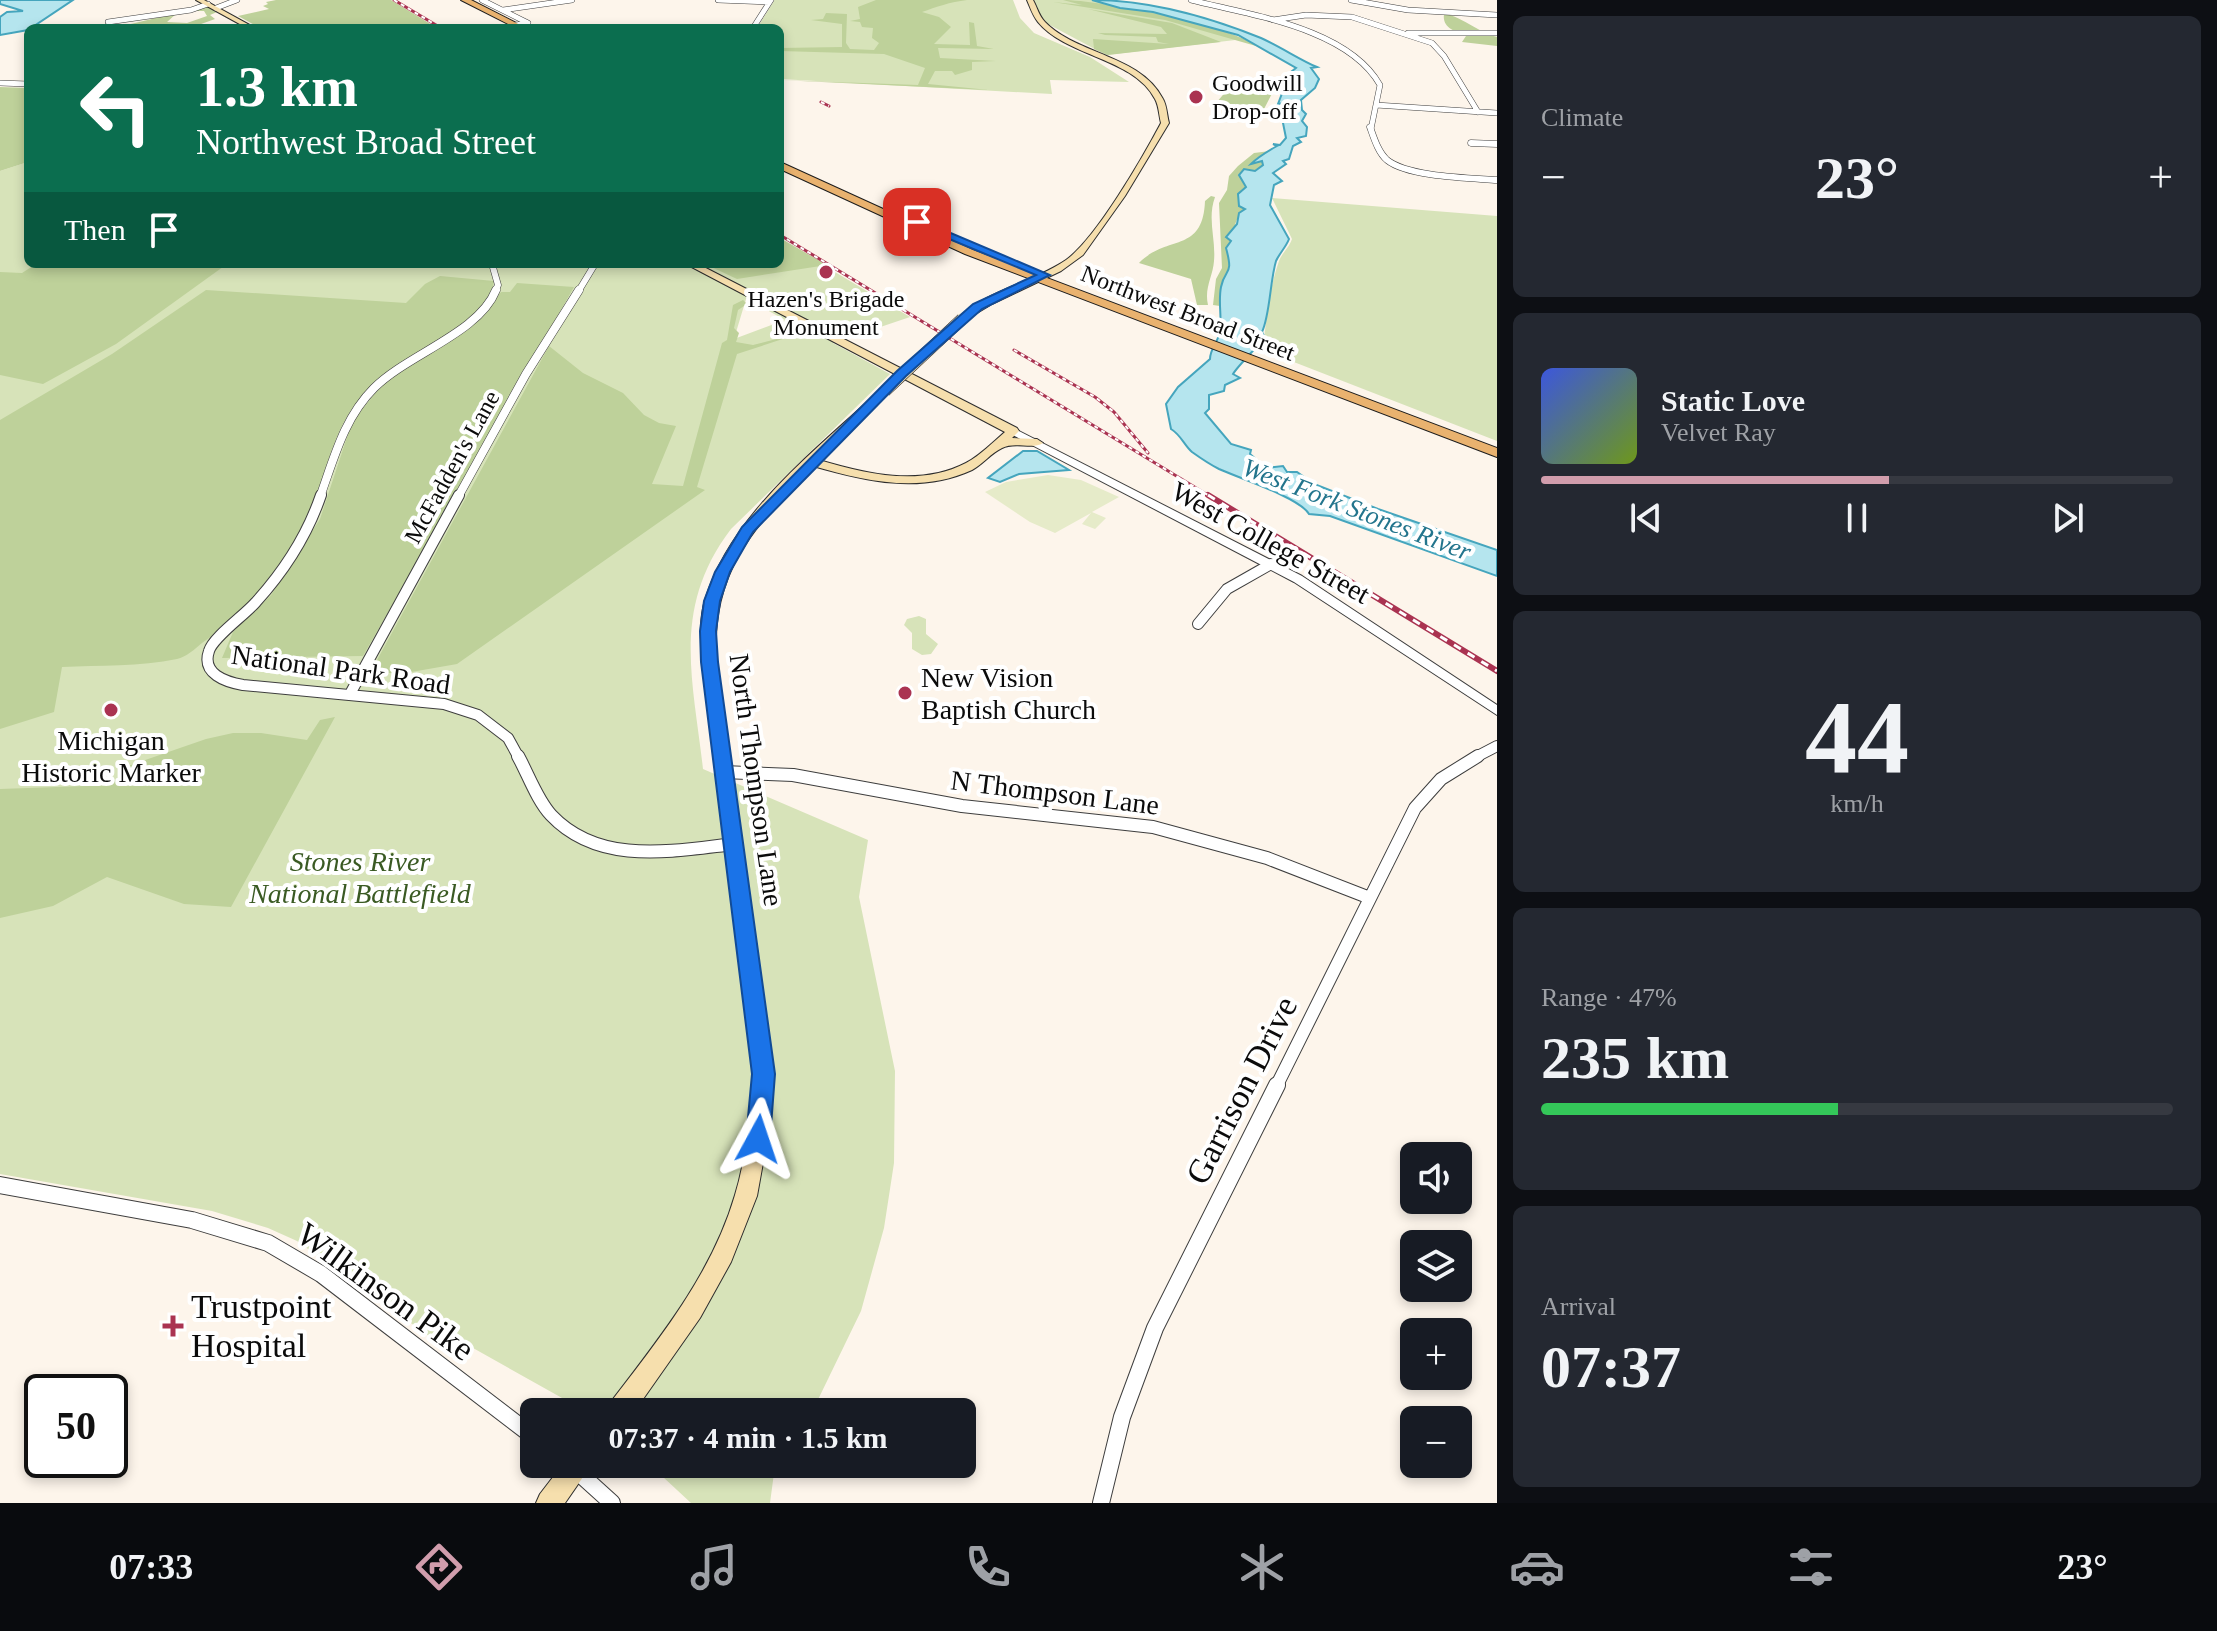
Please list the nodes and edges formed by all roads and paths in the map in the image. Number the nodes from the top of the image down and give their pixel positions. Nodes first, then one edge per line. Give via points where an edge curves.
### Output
1 (199, 0) edge
2 (237, 0) edge
3 (572, 0) edge
4 (718, 0) edge
5 (1030, 0) edge
6 (1191, 0) edge
7 (1351, 0) edge
8 (1394, 0) edge
9 (467, 1) edge
10 (770, 1) edge
11 (208, 4) junction
12 (1380, 5) junction
13 (216, 8) junction
14 (503, 10) junction
15 (1497, 15) edge
16 (1352, 17) junction
17 (1271, 21) junction
18 (108, 22) dead end
19 (245, 24) edge
20 (508, 24) edge
21 (524, 24) edge
22 (756, 24) edge
23 (1404, 33) junction
24 (1497, 33) edge
25 (0, 83) edge
26 (24, 84) edge
27 (1376, 105) junction
28 (1478, 112) junction
29 (1497, 113) edge
30 (1471, 143) dead end
31 (1497, 144) edge
32 (784, 163) edge
33 (1497, 180) edge
34 (493, 268) edge
35 (592, 268) edge
36 (699, 268) edge
37 (1041, 277) junction
38 (1271, 364) junction
39 (1013, 431) junction
40 (1037, 443) junction
41 (1497, 443) edge
42 (994, 447) junction
43 (1497, 453) edge
44 (813, 462) junction
45 (1271, 564) junction
46 (1198, 624) dead end
47 (350, 694) junction
48 (1497, 711) edge
49 (1497, 746) edge
50 (724, 772) junction
51 (734, 844) junction
52 (1370, 898) junction
53 (0, 1185) edge
54 (630, 1398) edge
55 (520, 1426) edge
56 (566, 1478) edge
57 (586, 1478) edge
58 (549, 1503) edge
59 (612, 1503) edge
60 (1101, 1503) edge

1 - 11 main road
2 - 13 street
3 - 14 street
4 - 10 street
5 - 37 main road, North Thompson Lane via 1042,24 1141,79 1165,111 1161,132 1085,249
6 - 17 street
7 - 12 street
8 - 12 street
9 - 14 street
9 - 20 main road
10 - 22 street
11 - 13 main road
11 - 18 street
12 - 15 street
12 - 16 street
13 - 19 main road
14 - 21 street
16 - 17 street via 1306,15
16 - 23 street
17 - 27 street via 1319,35 1371,67 1380,85
23 - 24 street
23 - 28 street via 1437,47
25 - 26 street
27 - 28 street
27 - 33 street via 1370,128 1389,162 1432,175
28 - 29 street
30 - 31 street
32 - 37 main road, Northwest Broad Street via 875,208
34 - 47 street, National Park Road via 498,285 481,312 400,365 361,402 338,441 306,536 258,601 208,652 210,670 227,682
35 - 47 street, McFadden's Lane via 526,374
36 - 39 main road
37 - 38 main road, Northwest Broad Street
37 - 44 main road, North Thompson Lane, bridge via 962,319
38 - 41 main road, Northwest Broad Street
38 - 43 main road, Northwest Broad Street
39 - 40 street, West College Street
39 - 42 main road
40 - 42 main road via 1018,440
40 - 45 street, West College Street
42 - 44 main road via 969,466 920,479 866,477
44 - 50 main road, North Thompson Lane via 747,530 712,601 709,662
45 - 46 street via 1227,589
45 - 48 street, West College Street
47 - 51 street, National Park Road via 444,704 478,715 508,738 549,813 571,833 606,848 656,853
49 - 52 street, Garrison Drive via 1461,763 1426,792
50 - 51 main road, North Thompson Lane
50 - 52 street, N Thompson Lane via 793,775 962,806 1153,827 1267,858
51 - 54 main road, North Thompson Lane via 763,1074 758,1139 745,1197 717,1265 682,1329
52 - 60 street, Garrison Drive via 1155,1328 1122,1417
53 - 55 street, Wilkinson Pike via 192,1220 268,1243 321,1274
56 - 58 main road
57 - 59 street

